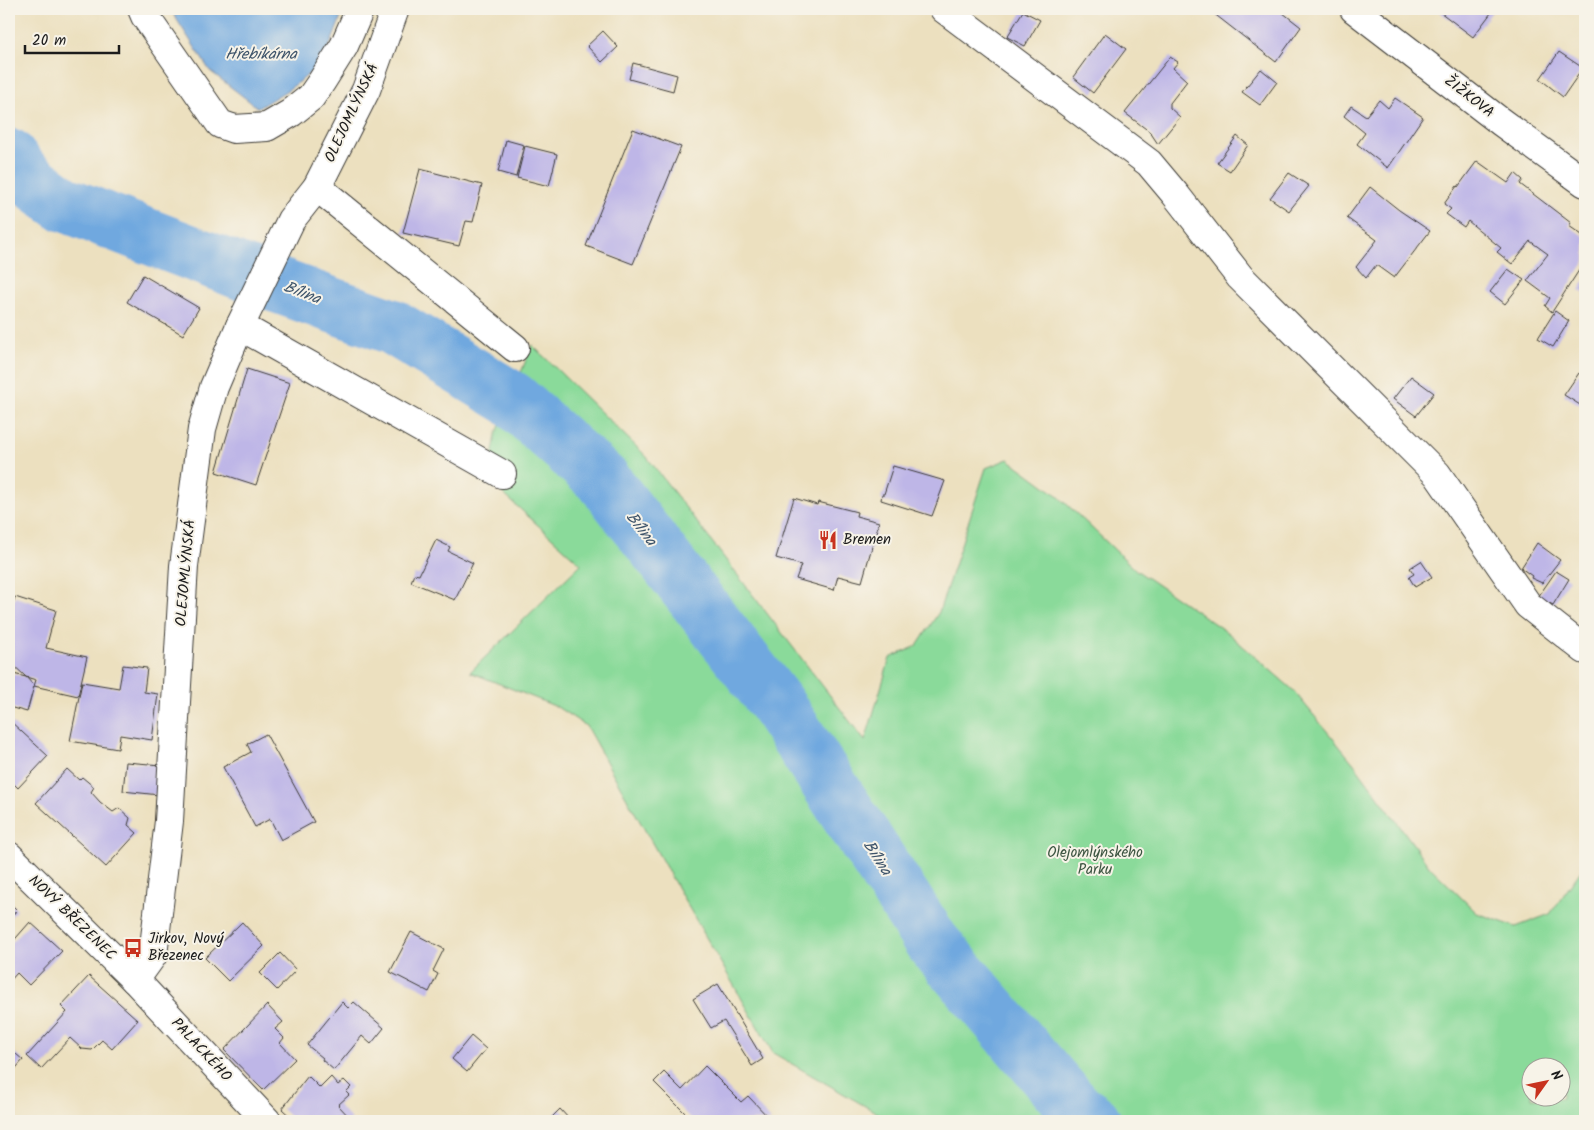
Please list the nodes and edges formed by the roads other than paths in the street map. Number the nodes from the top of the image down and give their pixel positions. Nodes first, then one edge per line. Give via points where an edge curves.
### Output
1 (142, 9) edge
2 (360, 9) edge
3 (395, 9) edge
4 (944, 9) edge
5 (1354, 9) edge
6 (1585, 183) edge
7 (317, 187) junction
8 (246, 315) junction
9 (515, 348) dead end
10 (502, 474) dead end
11 (1585, 650) edge
12 (9, 856) edge
13 (135, 980) junction
14 (267, 1121) edge

1 - 2 street via 220,124 234,129 267,127 291,114 311,97 344,46
3 - 7 street, OLEJOMLÝNSKÁ via 366,90
4 - 11 street via 1149,163 1240,277 1437,474 1528,605
5 - 6 street, ŽIŽKOVA
7 - 8 street, OLEJOMLÝNSKÁ via 291,220
7 - 9 street
8 - 10 street
8 - 13 street, OLEJOMLÝNSKÁ via 214,386 202,429 184,566 169,821 153,955
12 - 13 street, NOVÝ BŘEZENEC
13 - 14 street, PALACKÉHO

